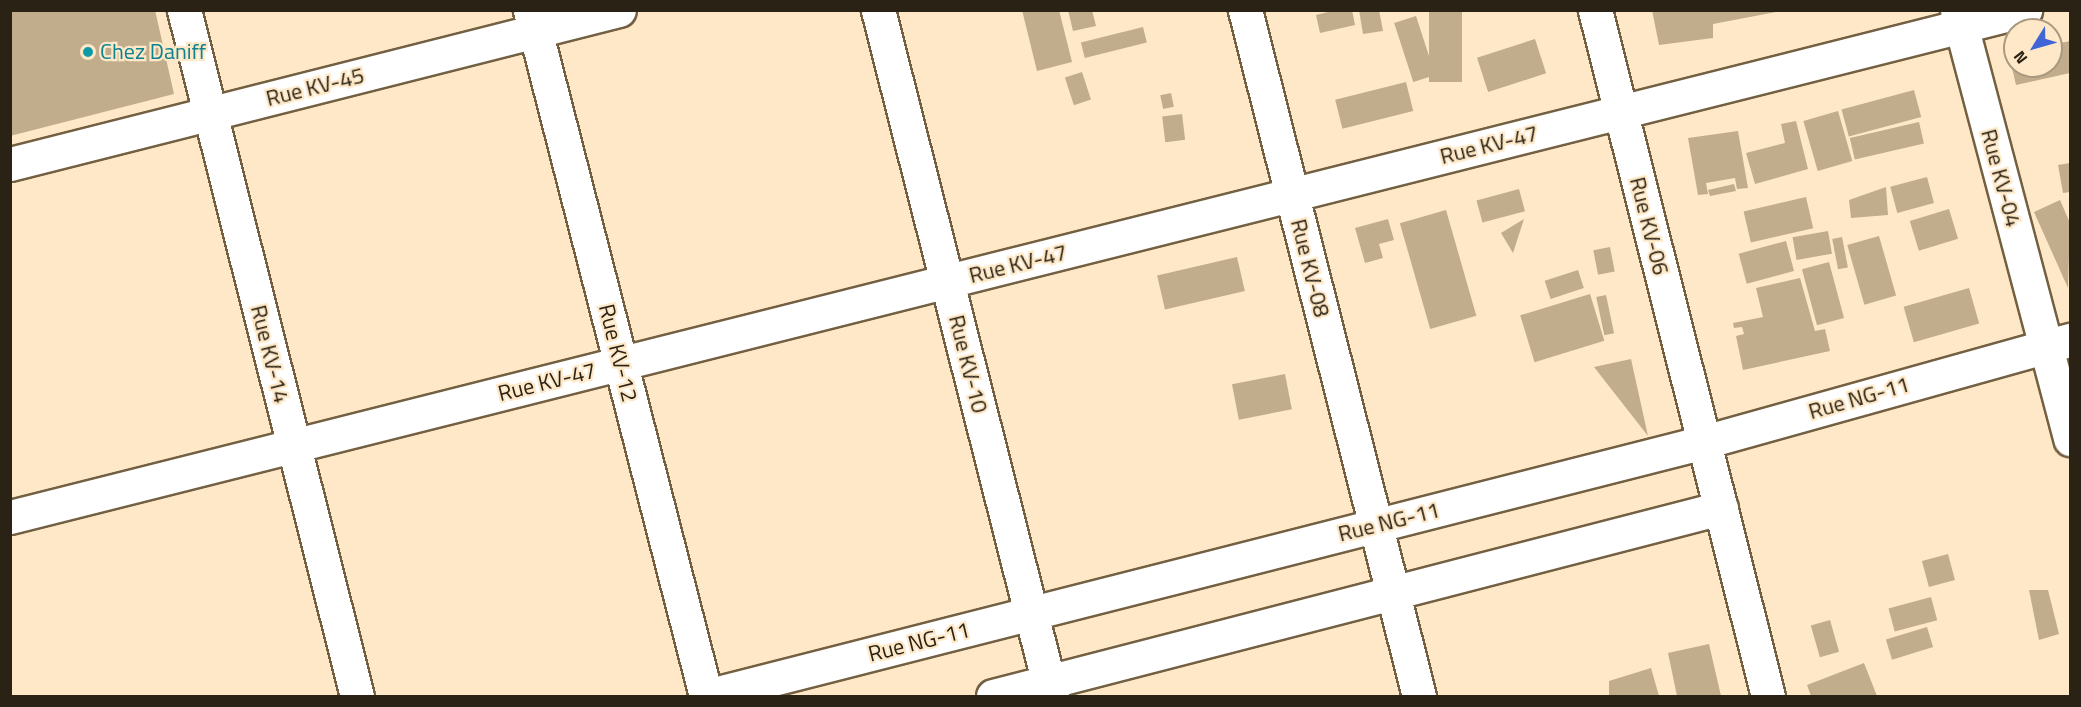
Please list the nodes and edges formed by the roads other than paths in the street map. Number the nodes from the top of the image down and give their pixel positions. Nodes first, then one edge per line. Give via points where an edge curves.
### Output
1 (184, 10) edge
2 (619, 10) edge
3 (878, 10) edge
4 (1245, 10) edge
5 (1595, 10) edge
6 (2025, 10) edge
7 (1959, 19) edge
8 (532, 21) edge
9 (1620, 112) junction
10 (210, 114) junction
11 (10, 164) edge
12 (1292, 195) junction
13 (947, 281) junction
14 (2058, 343) edge
15 (621, 364) junction
16 (2070, 439) edge
17 (1704, 442) junction
18 (294, 446) junction
19 (1721, 508) junction
20 (10, 517) edge
21 (1376, 526) junction
22 (1392, 592) junction
23 (1031, 614) junction
24 (1050, 690) edge
25 (357, 696) edge
26 (706, 696) edge
27 (993, 696) edge
28 (1419, 696) edge
29 (1768, 696) edge

1 - 10 street, Rue KV-14
2 - 8 street, Rue KV-45
3 - 13 street, Rue KV-10
4 - 12 street, Rue KV-08
5 - 9 street, Rue KV-06
6 - 7 street, Rue KV-47
7 - 9 street, Rue KV-47
7 - 14 street, Rue KV-04
8 - 10 street, Rue KV-45
8 - 15 street, Rue KV-12
9 - 12 street, Rue KV-47
9 - 17 street, Rue KV-06
10 - 11 street, Rue KV-45
10 - 18 street, Rue KV-14
12 - 13 street, Rue KV-47
12 - 21 street, Rue KV-08
13 - 15 street, Rue KV-47
13 - 23 street, Rue KV-10
14 - 16 street, Rue KV-04
14 - 17 street, Rue NG-11
15 - 18 street, Rue KV-47
15 - 26 street, Rue KV-12
17 - 19 street, Rue KV-06
17 - 21 street, Rue NG-11
18 - 20 street, Rue KV-47
18 - 25 street, Rue KV-14
19 - 22 street
19 - 29 street, Rue KV-06
21 - 22 street, Rue KV-08
21 - 23 street, Rue NG-11
22 - 24 street
22 - 28 street, Rue KV-08
23 - 24 street, Rue KV-10
23 - 26 street, Rue NG-11
24 - 27 street

